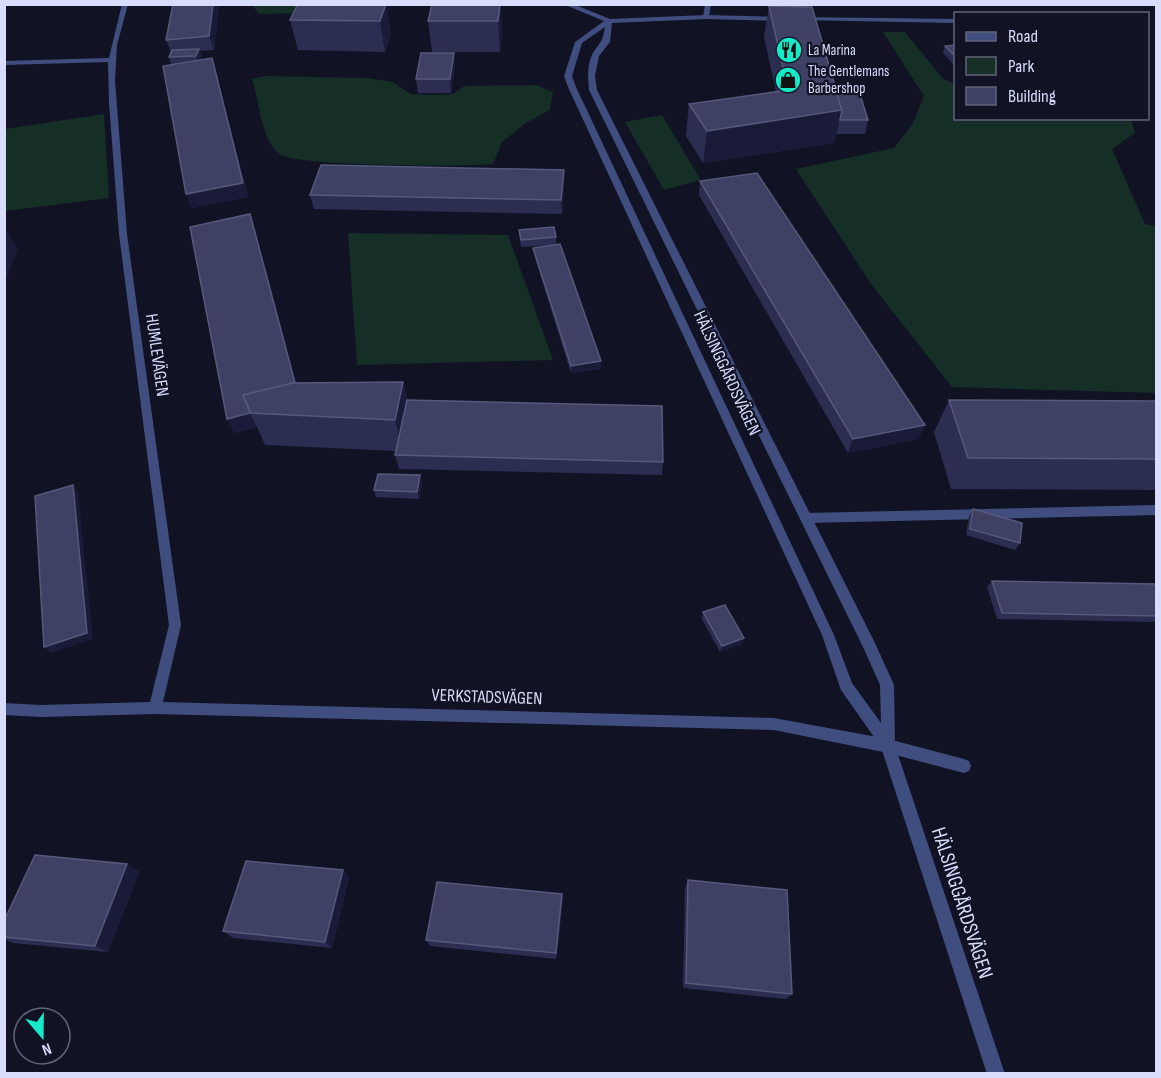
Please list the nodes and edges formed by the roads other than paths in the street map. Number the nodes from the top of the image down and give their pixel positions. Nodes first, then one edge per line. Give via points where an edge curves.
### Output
1 (125, 4) edge
2 (566, 4) edge
3 (708, 4) edge
4 (706, 17) junction
5 (609, 21) junction
6 (954, 21) edge
7 (112, 60) junction
8 (4, 63) edge
9 (1156, 510) edge
10 (806, 518) junction
11 (155, 708) junction
12 (4, 709) edge
13 (888, 746) junction
14 (964, 766) dead end
15 (996, 1074) edge

1 - 7 street, HUMLEVÄGEN
2 - 5 street
3 - 4 street
4 - 5 street
4 - 6 street
5 - 10 street, HÄLSINGGÅRDSVÄGEN via 606,42 596,56 591,76 593,90
5 - 13 street, HÄLSINGGÅRDSVÄGEN via 579,42 568,76 572,87 828,635 846,686
7 - 8 street
7 - 11 street, HUMLEVÄGEN via 123,234 176,625
9 - 10 street
10 - 13 street, HÄLSINGGÅRDSVÄGEN via 886,685
11 - 12 street, VERKSTADSVÄGEN
11 - 13 street, VERKSTADSVÄGEN via 774,724
13 - 14 street, VERKSTADSVÄGEN
13 - 15 street, HÄLSINGGÅRDSVÄGEN

